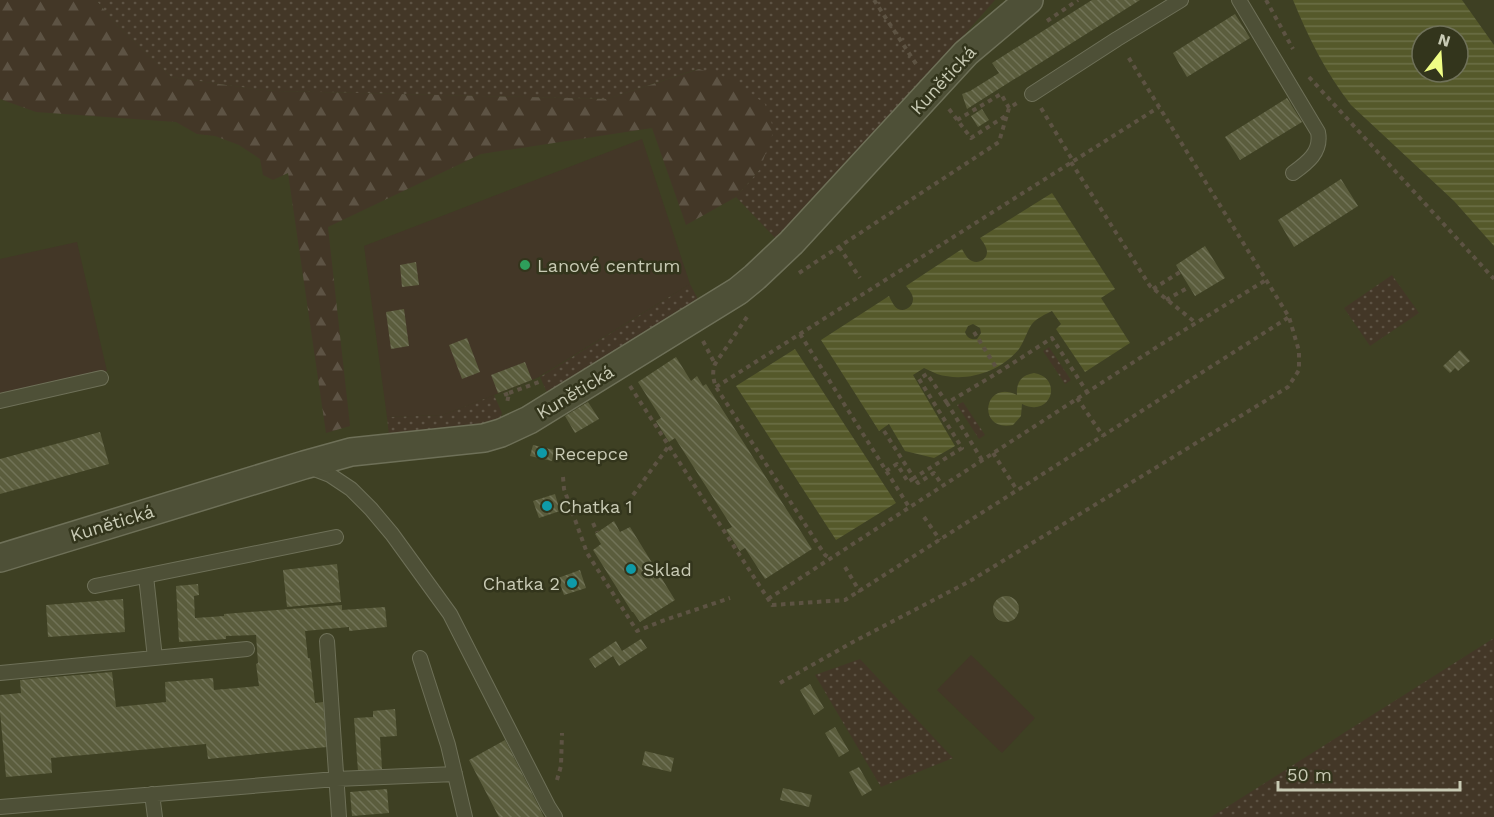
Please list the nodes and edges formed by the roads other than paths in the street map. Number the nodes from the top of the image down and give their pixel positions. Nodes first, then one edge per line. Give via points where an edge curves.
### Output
1 (1029, 0) edge
2 (1181, 0) edge
3 (1239, 0) edge
4 (1032, 94) road end
5 (1293, 173) dead end
6 (101, 378) dead end
7 (0, 401) edge
8 (304, 465) junction
9 (336, 537) dead end
10 (0, 558) edge
11 (146, 576) junction
12 (95, 586) dead end
13 (327, 641) dead end
14 (247, 649) dead end
15 (155, 658) junction
16 (420, 658) dead end
17 (0, 673) edge
18 (455, 774) junction
19 (336, 779) junction
20 (152, 794) junction
21 (0, 807) edge
22 (41, 811) edge
23 (551, 812) edge
24 (154, 817) edge
25 (339, 817) edge
26 (465, 817) edge

1 - 8 street, Kunětická via 966,53 791,243 738,291 549,408 501,433 351,452
2 - 4 lane
3 - 5 lane via 1318,132 1318,147
6 - 7 lane
8 - 10 street, Kunětická
8 - 23 lane via 330,475 371,509 450,614
9 - 11 lane
11 - 12 lane
11 - 15 lane
13 - 19 lane
14 - 15 lane
15 - 17 lane
16 - 18 lane
18 - 19 lane
18 - 26 lane
19 - 20 lane
19 - 25 lane
20 - 22 lane
20 - 24 lane
21 - 22 lane

